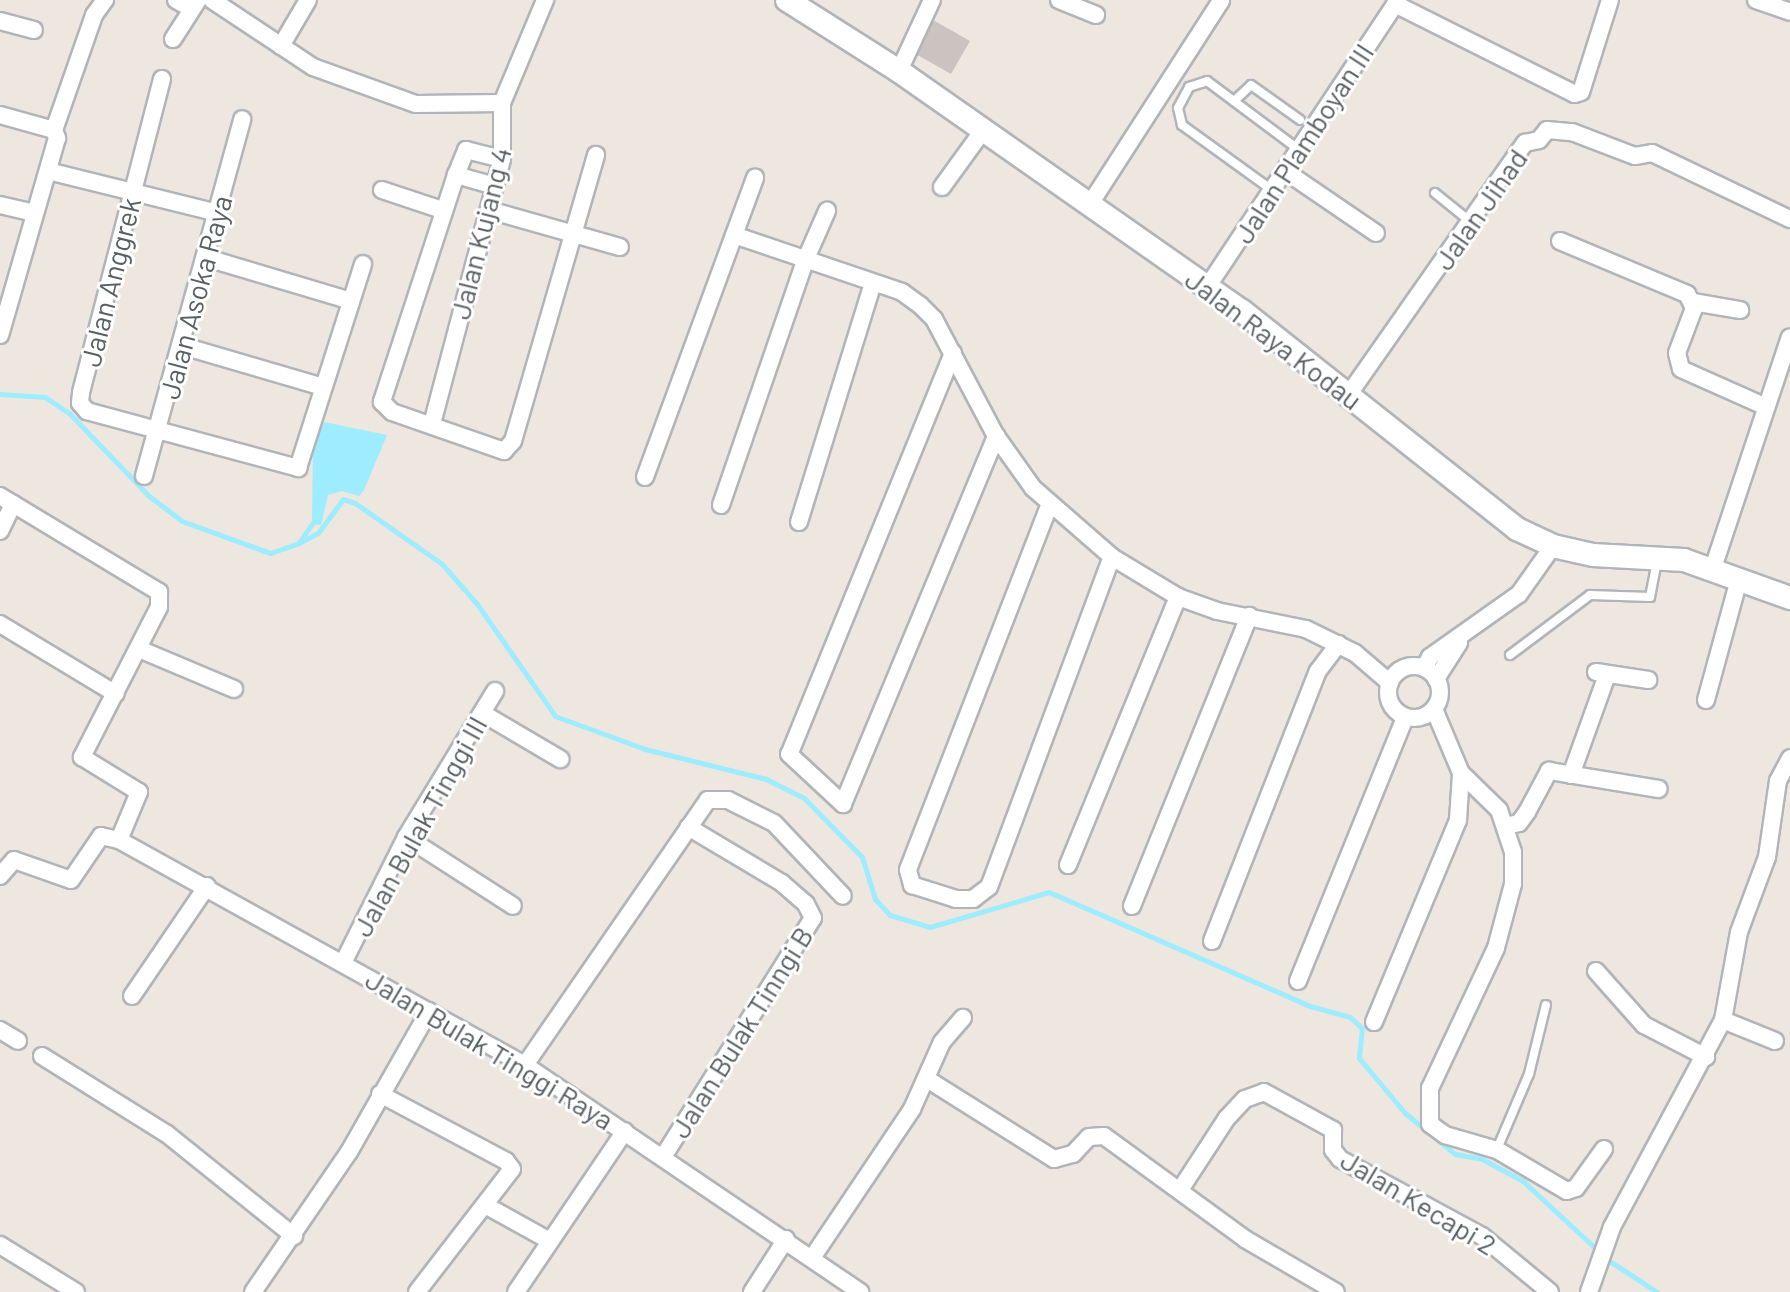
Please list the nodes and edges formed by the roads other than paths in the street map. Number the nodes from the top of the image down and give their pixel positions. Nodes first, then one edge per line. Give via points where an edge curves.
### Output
1 (105, 0) edge
2 (176, 0) edge
3 (212, 0) edge
4 (308, 0) edge
5 (545, 0) edge
6 (787, 0) edge
7 (932, 0) edge
8 (1059, 0) edge
9 (1610, 0) edge
10 (1756, 0) edge
11 (1221, 1) edge
12 (1396, 2) edge
13 (195, 4) edge
14 (1790, 12) edge
15 (1096, 15) dead end
16 (0, 21) edge
17 (34, 30) dead end
18 (173, 39) dead end
19 (281, 46) junction
20 (899, 71) junction
21 (162, 79) dead end
22 (1234, 101) junction
23 (502, 103) junction
24 (0, 115) edge
25 (242, 119) dead end
26 (1300, 120) dead end
27 (984, 129) junction
28 (55, 132) junction
29 (1298, 149) junction
30 (596, 155) dead end
31 (502, 159) junction
32 (48, 171) junction
33 (1285, 171) junction
34 (456, 175) junction
35 (755, 178) dead end
36 (495, 186) junction
37 (942, 187) dead end
38 (382, 190) dead end
39 (1273, 191) junction
40 (133, 192) junction
41 (1435, 193) dead end
42 (1090, 204) junction
43 (0, 205) edge
44 (442, 210) junction
45 (489, 210) junction
46 (827, 211) dead end
47 (35, 213) junction
48 (218, 213) junction
49 (1790, 219) edge
50 (1472, 223) junction
51 (1376, 233) dead end
52 (573, 234) junction
53 (734, 235) junction
54 (1560, 241) dead end
55 (620, 247) dead end
56 (207, 258) junction
57 (805, 261) junction
58 (363, 264) dead end
59 (873, 283) junction
60 (1208, 286) junction
61 (5, 297) edge
62 (351, 301) junction
63 (1693, 302) junction
64 (1740, 310) dead end
65 (0, 335) edge
66 (1790, 337) edge
67 (183, 346) junction
68 (953, 353) junction
69 (1783, 374) edge
70 (323, 387) junction
71 (1349, 394) junction
72 (1764, 406) junction
73 (432, 424) junction
74 (158, 431) junction
75 (996, 436) junction
76 (144, 476) dead end
77 (645, 477) dead end
78 (7, 500) edge
79 (721, 505) dead end
80 (1049, 506) junction
81 (799, 522) dead end
82 (0, 531) edge
83 (1553, 546) junction
84 (1657, 556) junction
85 (1112, 557) junction
86 (1713, 568) junction
87 (1739, 579) junction
88 (1178, 597) junction
89 (1790, 598) edge
90 (1249, 616) junction
91 (0, 624) edge
92 (1338, 644) junction
93 (139, 649) junction
94 (1510, 655) dead end
95 (1430, 673) junction
96 (1648, 680) dead end
97 (1390, 683) junction
98 (234, 689) dead end
99 (495, 691) dead end
100 (116, 694) junction
101 (1706, 700) dead end
102 (1434, 709) junction
103 (482, 713) junction
104 (1405, 717) junction
105 (1790, 758) edge
106 (560, 759) dead end
107 (1461, 773) junction
108 (1571, 775) junction
109 (1659, 789) dead end
110 (1505, 826) junction
111 (688, 827) junction
112 (406, 837) junction
113 (111, 838) junction
114 (1068, 865) dead end
115 (0, 876) edge
116 (207, 886) junction
117 (843, 896) dead end
118 (513, 906) dead end
119 (1132, 906) dead end
120 (1212, 941) dead end
121 (344, 961) junction
122 (1596, 971) dead end
123 (1298, 981) dead end
124 (132, 996) dead end
125 (1546, 1005) dead end
126 (429, 1011) junction
127 (963, 1018) dead end
128 (1723, 1020) junction
129 (1374, 1022) dead end
130 (0, 1030) edge
131 (18, 1041) dead end
132 (1775, 1041) dead end
133 (42, 1056) dead end
134 (1706, 1057) junction
135 (525, 1065) junction
136 (927, 1079) junction
137 (380, 1094) junction
138 (625, 1131) junction
139 (1604, 1149) dead end
140 (1497, 1150) junction
141 (663, 1157) junction
142 (1180, 1190) junction
143 (485, 1205) junction
144 (294, 1236) junction
145 (786, 1239) junction
146 (550, 1241) junction
147 (0, 1245) edge
148 (812, 1258) junction
149 (76, 1292) edge
150 (253, 1292) edge
151 (417, 1292) edge
152 (516, 1292) edge
153 (752, 1292) edge
154 (860, 1292) edge
155 (1336, 1292) edge
156 (1550, 1292) edge
157 (1589, 1292) edge

1 - 28 street via 92,22
2 - 13 street
3 - 19 street
4 - 19 street
5 - 23 street, Jalan Kujang 4
6 - 20 street, Jalan Raya Kodau
7 - 20 street
8 - 15 street
9 - 12 street via 1581,92 1575,94
10 - 14 street
11 - 42 street
12 - 29 street, Jalan Plamboyan III
13 - 18 street
16 - 17 street
19 - 23 street via 313,67 416,104
20 - 27 street, Jalan Raya Kodau
21 - 40 street, Jalan Anggrek
22 - 26 lane via 1251,85
22 - 29 lane
22 - 39 lane via 1197,80 1179,103 1182,125
23 - 31 street, Jalan Kujang 4
24 - 28 street
25 - 48 street, Jalan Asoka Raya
27 - 37 street
27 - 42 street, Jalan Raya Kodau
28 - 32 street
29 - 33 street, Jalan Plamboyan III
30 - 52 street
31 - 34 street via 466,150
31 - 36 street, Jalan Kujang 4
32 - 40 street
32 - 47 street
33 - 39 street, Jalan Plamboyan III
33 - 51 street
34 - 36 street
34 - 44 street
35 - 53 street
36 - 45 street, Jalan Kujang 4
38 - 44 street
39 - 60 street, Jalan Plamboyan III
40 - 48 street
40 - 74 street, Jalan Anggrek via 80,403 87,411
41 - 50 lane
42 - 60 street, Jalan Raya Kodau
43 - 47 street
44 - 73 street via 382,402 386,409
45 - 52 street
45 - 73 street, Jalan Kujang 4
46 - 57 street
47 - 61 street
48 - 56 street, Jalan Asoka Raya
49 - 50 street, Jalan Jihad via 1652,153 1635,156 1557,129 1525,143
50 - 71 street, Jalan Jihad
52 - 55 street
52 - 73 street via 509,450
53 - 57 street
53 - 77 street
54 - 63 street via 1687,294
56 - 62 street
56 - 67 street, Jalan Asoka Raya
57 - 59 street
57 - 79 street
58 - 62 street
59 - 68 street via 920,305
59 - 81 street
60 - 71 street, Jalan Raya Kodau
61 - 65 street
62 - 70 street
63 - 64 street
63 - 72 street via 1677,353 1681,369
66 - 69 street
67 - 70 street
67 - 74 street, Jalan Asoka Raya
68 - 75 street
68 - 75 street via 789,754 843,804
69 - 72 street
70 - 74 street via 298,468
71 - 83 street, Jalan Raya Kodau via 1495,513
72 - 86 street
74 - 76 street, Jalan Asoka Raya
75 - 80 street
78 - 82 street
78 - 93 street via 152,584 161,600
80 - 85 street
80 - 85 street via 908,870 912,885 956,899 973,899 989,887
83 - 84 street, Jalan Raya Kodau via 1593,555
83 - 95 street via 1519,594 1463,636
84 - 86 street, Jalan Raya Kodau
84 - 94 lane via 1650,597 1590,595
85 - 88 street
86 - 87 street, Jalan Raya Kodau
87 - 89 street, Jalan Raya Kodau
87 - 101 street
88 - 90 street
88 - 114 street
90 - 92 street via 1280,620
90 - 119 street
91 - 100 street
92 - 97 street
92 - 120 street via 1318,671
93 - 98 street
93 - 100 street
95 - 97 street via 1400,670
95 - 102 street via 1440,694
96 - 108 street via 1601,673
97 - 104 street via 1392,706
99 - 103 street, Jalan Bulak Tinggi III
100 - 113 street via 82,759 139,792
102 - 104 street via 1420,718
102 - 107 street
103 - 106 street
103 - 112 street, Jalan Bulak Tinggi III
104 - 123 street
105 - 128 street via 1778,781 1767,857 1739,932
107 - 110 street via 1490,797
107 - 129 street via 1458,820
108 - 109 street
108 - 110 street via 1549,771 1519,823
110 - 140 street via 1513,852 1509,909 1426,1106 1430,1124 1445,1135
111 - 117 street via 708,800 728,800 774,823
111 - 135 street
111 - 141 street, Jalan Bulak Tinngi B via 782,883 806,904 813,918
112 - 118 street
112 - 121 street, Jalan Bulak Tinggi III
113 - 115 street via 71,880 14,860
113 - 116 street, Jalan Bulak Tinggi Raya
116 - 121 street, Jalan Bulak Tinggi Raya
116 - 124 street
121 - 126 street, Jalan Bulak Tinggi Raya
122 - 134 street via 1644,1025
125 - 140 lane via 1529,1074
126 - 135 street, Jalan Bulak Tinggi Raya
126 - 137 street
127 - 136 street via 942,1042
128 - 132 street
128 - 134 street
130 - 131 street
133 - 144 street via 167,1134
134 - 157 street via 1612,1227
135 - 138 street, Jalan Bulak Tinggi Raya
136 - 142 street via 1039,1153 1065,1159 1089,1137 1099,1135
136 - 148 street
137 - 143 street via 506,1161 511,1172
137 - 144 street
138 - 141 street, Jalan Bulak Tinggi Raya
138 - 146 street
139 - 140 street via 1576,1188 1567,1191
141 - 145 street, Jalan Bulak Tinggi Raya
142 - 155 street via 1245,1239
142 - 156 street, Jalan Kecapi 2 via 1227,1118 1245,1099 1264,1092 1333,1130 1333,1150 1340,1159 1482,1236
143 - 146 street
143 - 151 street
144 - 150 street
145 - 148 street, Jalan Bulak Tinggi Raya
145 - 153 street
146 - 152 street
147 - 149 street
148 - 154 street, Jalan Bulak Tinggi Raya

